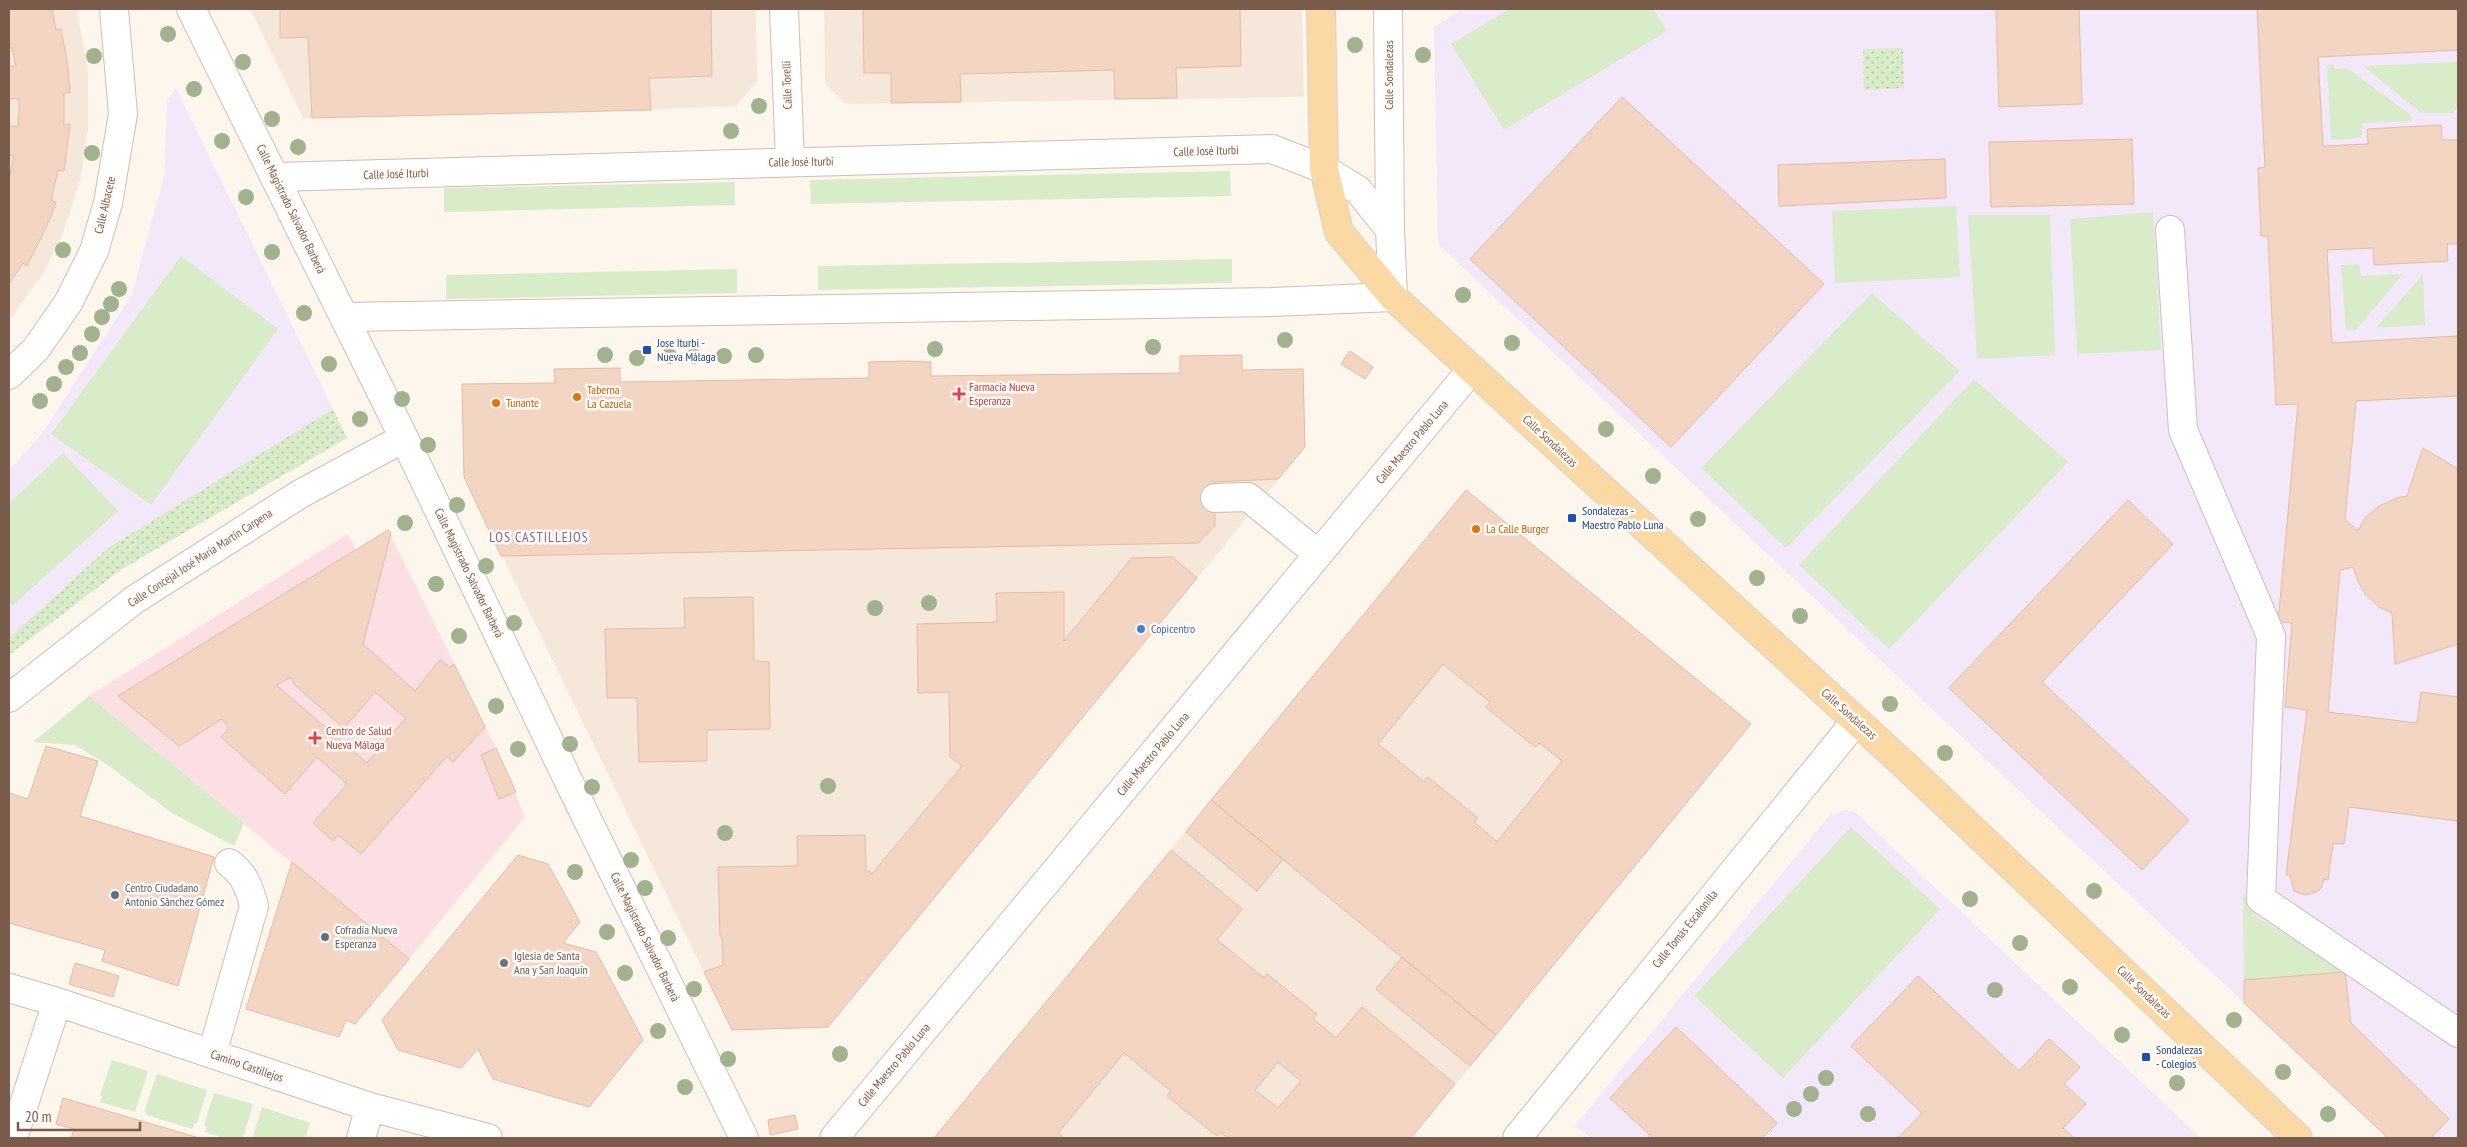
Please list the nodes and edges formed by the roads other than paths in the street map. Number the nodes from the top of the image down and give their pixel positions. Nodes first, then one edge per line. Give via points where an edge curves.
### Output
1 (114, 9) edge
2 (191, 9) edge
3 (784, 9) edge
4 (1321, 9) edge
5 (1388, 9) edge
6 (790, 162) junction
7 (1324, 169) junction
8 (275, 177) junction
9 (1390, 230) junction
10 (2170, 230) dead end
11 (1393, 297) junction
12 (344, 317) junction
13 (1472, 369) junction
14 (9, 375) edge
15 (404, 438) junction
16 (1215, 498) dead end
17 (1318, 554) junction
18 (9, 698) edge
19 (1856, 720) junction
20 (229, 863) dead end
21 (9, 988) edge
22 (57, 1002) junction
23 (2458, 1033) edge
24 (212, 1054) junction
25 (370, 1107) junction
26 (12, 1138) edge
27 (361, 1138) edge
28 (488, 1138) edge
29 (744, 1138) edge
30 (834, 1138) edge
31 (1517, 1138) edge
32 (2298, 1138) edge

1 - 14 street, Calle Albacete via 123,114 108,204 94,251 68,303 36,349
2 - 8 street, Calle Magistrado Salvador Barberá
3 - 6 street, Calle Torelli
4 - 7 main road, Calle Sondalezas
5 - 9 street, Calle Sondalezas
6 - 7 street, Calle José Iturbi via 1272,149
6 - 8 street, Calle José Iturbi
7 - 9 street via 1358,190
7 - 11 main road, Calle Sondalezas via 1339,232
8 - 12 street, Calle Magistrado Salvador Barberá
9 - 11 street, Calle Sondalezas
10 - 23 street via 2183,430 2271,636 2261,899
11 - 12 street
11 - 13 main road, Calle Sondalezas
12 - 15 street, Calle Magistrado Salvador Barberá
13 - 17 street, Calle Maestro Pablo Luna
13 - 19 main road, Calle Sondalezas
15 - 18 street, Calle Concejal José María Martín Carpena via 300,494 134,600
15 - 29 street, Calle Magistrado Salvador Barberá
16 - 17 street via 1248,497
17 - 30 street, Calle Maestro Pablo Luna
19 - 31 street, Calle Tomás Escalonilla
19 - 32 main road, Calle Sondalezas
20 - 24 street via 248,883 254,906
21 - 22 street, Camino Castillejos
22 - 24 street, Camino Castillejos
22 - 26 street
24 - 25 street, Camino Castillejos
25 - 27 street
25 - 28 street, Camino Castillejos

